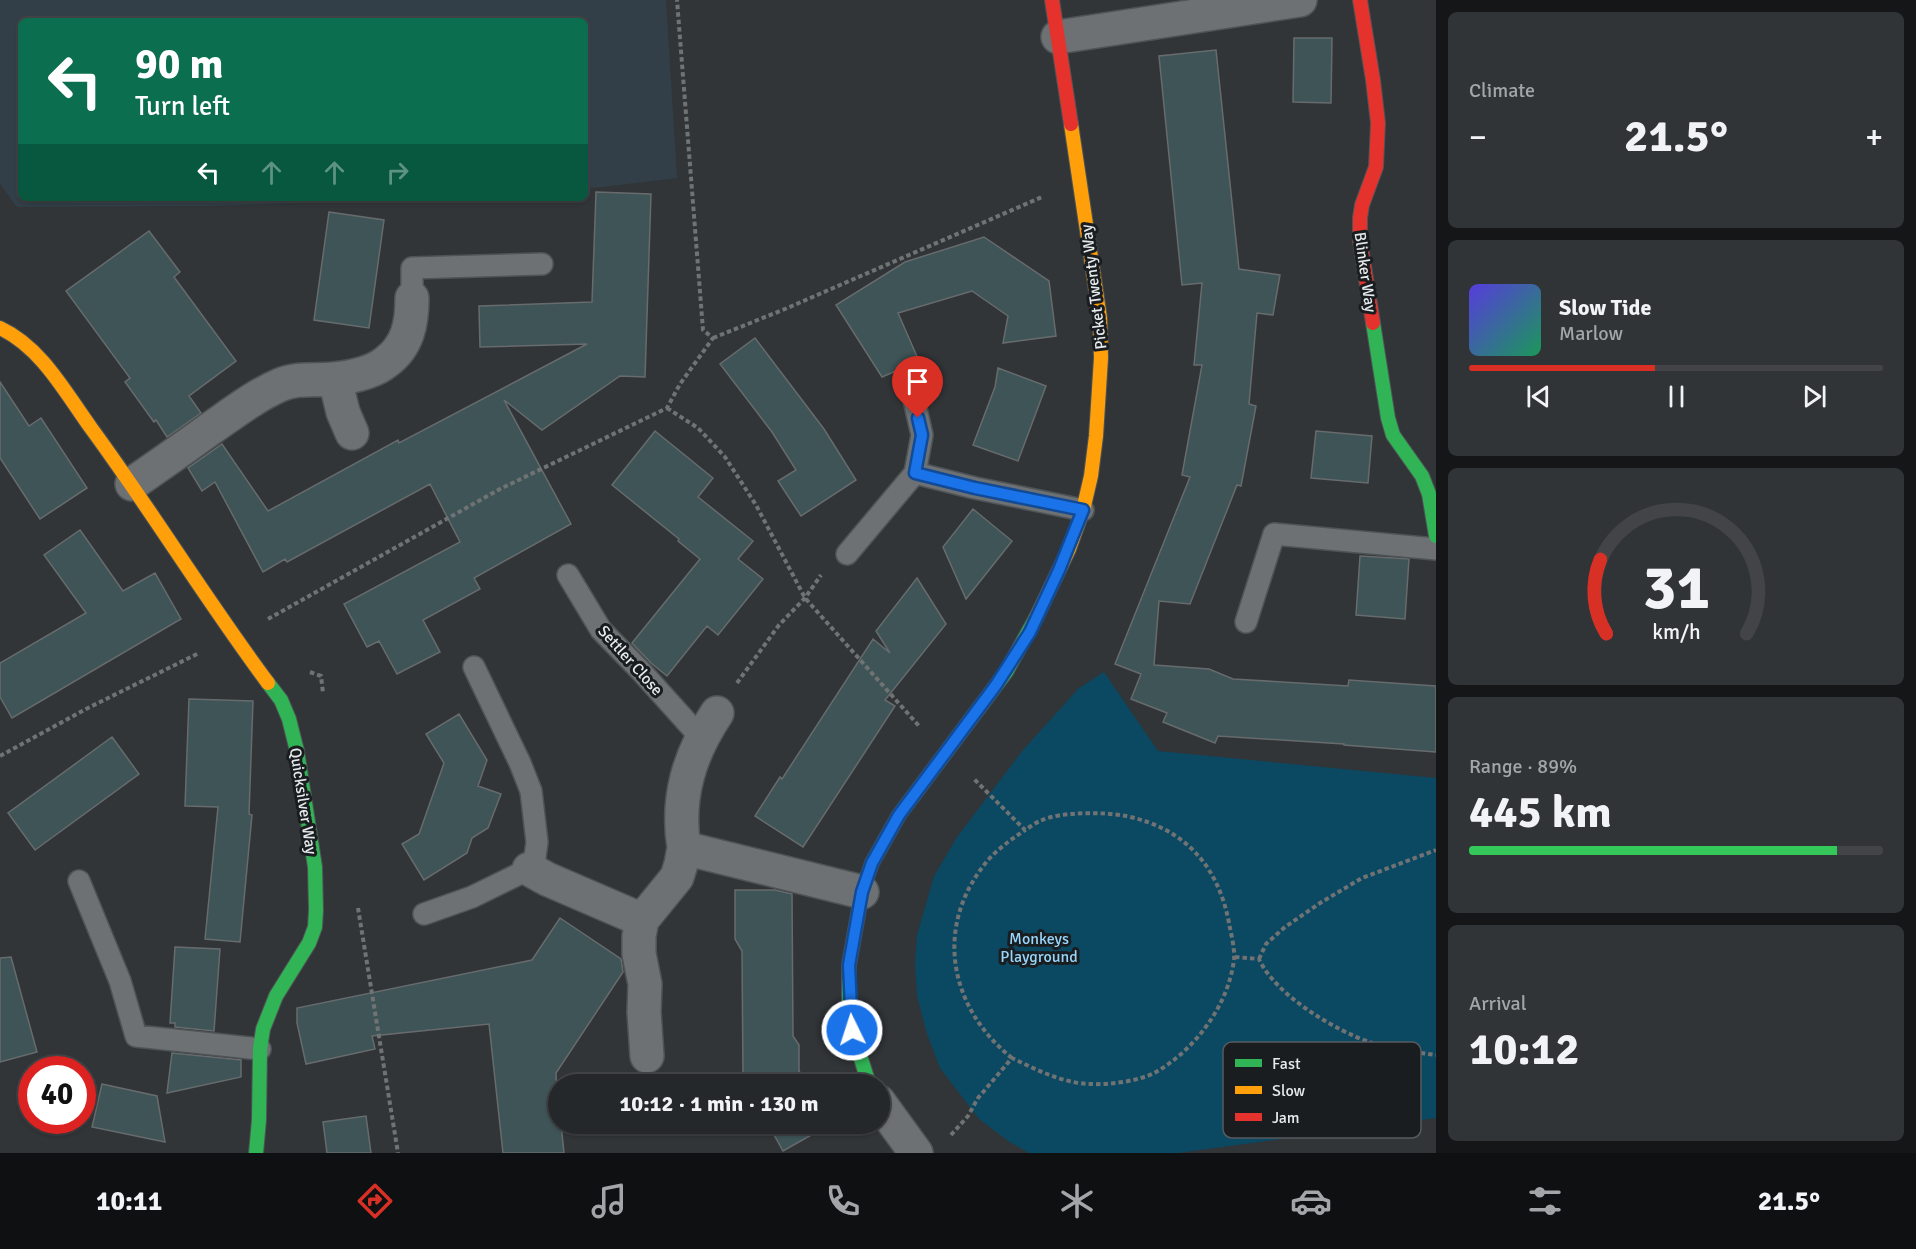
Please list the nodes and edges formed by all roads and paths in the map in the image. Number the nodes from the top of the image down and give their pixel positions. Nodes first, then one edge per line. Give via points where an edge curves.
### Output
1 (677, 0) edge
2 (1052, 0) edge
3 (1300, 0) edge
4 (1360, 0) edge
5 (1058, 37) junction
6 (1081, 190) junction
7 (542, 264) dead end
8 (412, 298) joint
9 (0, 328) edge
10 (713, 338) junction
11 (335, 379) junction
12 (914, 400) dead end
13 (352, 433) dead end
14 (915, 473) junction
15 (132, 484) junction
16 (1083, 510) junction
17 (1436, 536) edge
18 (1436, 549) edge
19 (847, 554) joint
20 (568, 575) dead end
21 (1245, 622) dead end
22 (234, 637) junction
23 (474, 667) dead end
24 (709, 726) junction
25 (0, 756) edge
26 (1025, 830) dead end
27 (684, 848) junction
28 (1436, 850) edge
29 (529, 869) junction
30 (79, 882) dead end
31 (862, 892) junction
32 (424, 914) dead end
33 (642, 920) junction
34 (1259, 959) junction
35 (1371, 1042) edge
36 (260, 1048) junction
37 (1421, 1053) edge
38 (1436, 1055) edge
39 (647, 1056) dead end
40 (1012, 1058) junction
41 (866, 1074) edge
42 (890, 1112) edge
43 (929, 1147) edge
44 (256, 1153) edge

1 - 10 path via 703,330
2 - 5 street, Picket Twenty Way
3 - 5 street
4 - 17 street, Blinker Way via 1378,136 1374,175 1359,221 1360,241 1388,418 1393,435 1422,476
5 - 6 street, Picket Twenty Way
6 - 10 path via 1041,197
6 - 16 street, Picket Twenty Way via 1100,318 1101,357 1096,436
7 - 8 lane via 412,268
8 - 11 street via 406,338 393,357 369,371
9 - 15 street, Quicksilver Way via 15,335 46,366
10 - 22 path via 667,408 500,489
11 - 13 street
11 - 15 street via 292,381 264,393
12 - 14 lane via 922,435
14 - 16 lane
14 - 19 lane
15 - 22 street, Quicksilver Way
16 - 31 street, Picket Twenty Way via 1030,632 1000,680 899,815 872,863
18 - 21 lane via 1274,534
19 - 24 path via 822,574 779,625
20 - 24 lane, Settler Close via 601,630 646,676
22 - 25 path
22 - 36 street, Quicksilver Way via 281,700 290,719 315,867 315,927 276,996
23 - 29 lane via 531,791 537,842
24 - 27 street via 683,787
26 - 40 path via 1003,846 975,879 956,921 954,948 957,974 975,1019
27 - 31 street
27 - 33 street via 676,877
28 - 34 path via 1362,878 1320,903 1266,944
29 - 32 lane via 472,897
29 - 33 street
30 - 36 lane via 120,981 136,1036
31 - 41 street, Picket Twenty Way via 849,965 849,999 852,1030
33 - 39 street via 639,954 645,984
34 - 35 path via 1264,970 1290,996 1331,1023
34 - 40 path via 1235,957 1228,987 1206,1027 1192,1044 1155,1073 1132,1080 1088,1084 1068,1081
36 - 44 street, Quicksilver Way
37 - 38 path
40 - 43 path via 953,1134
42 - 43 street

